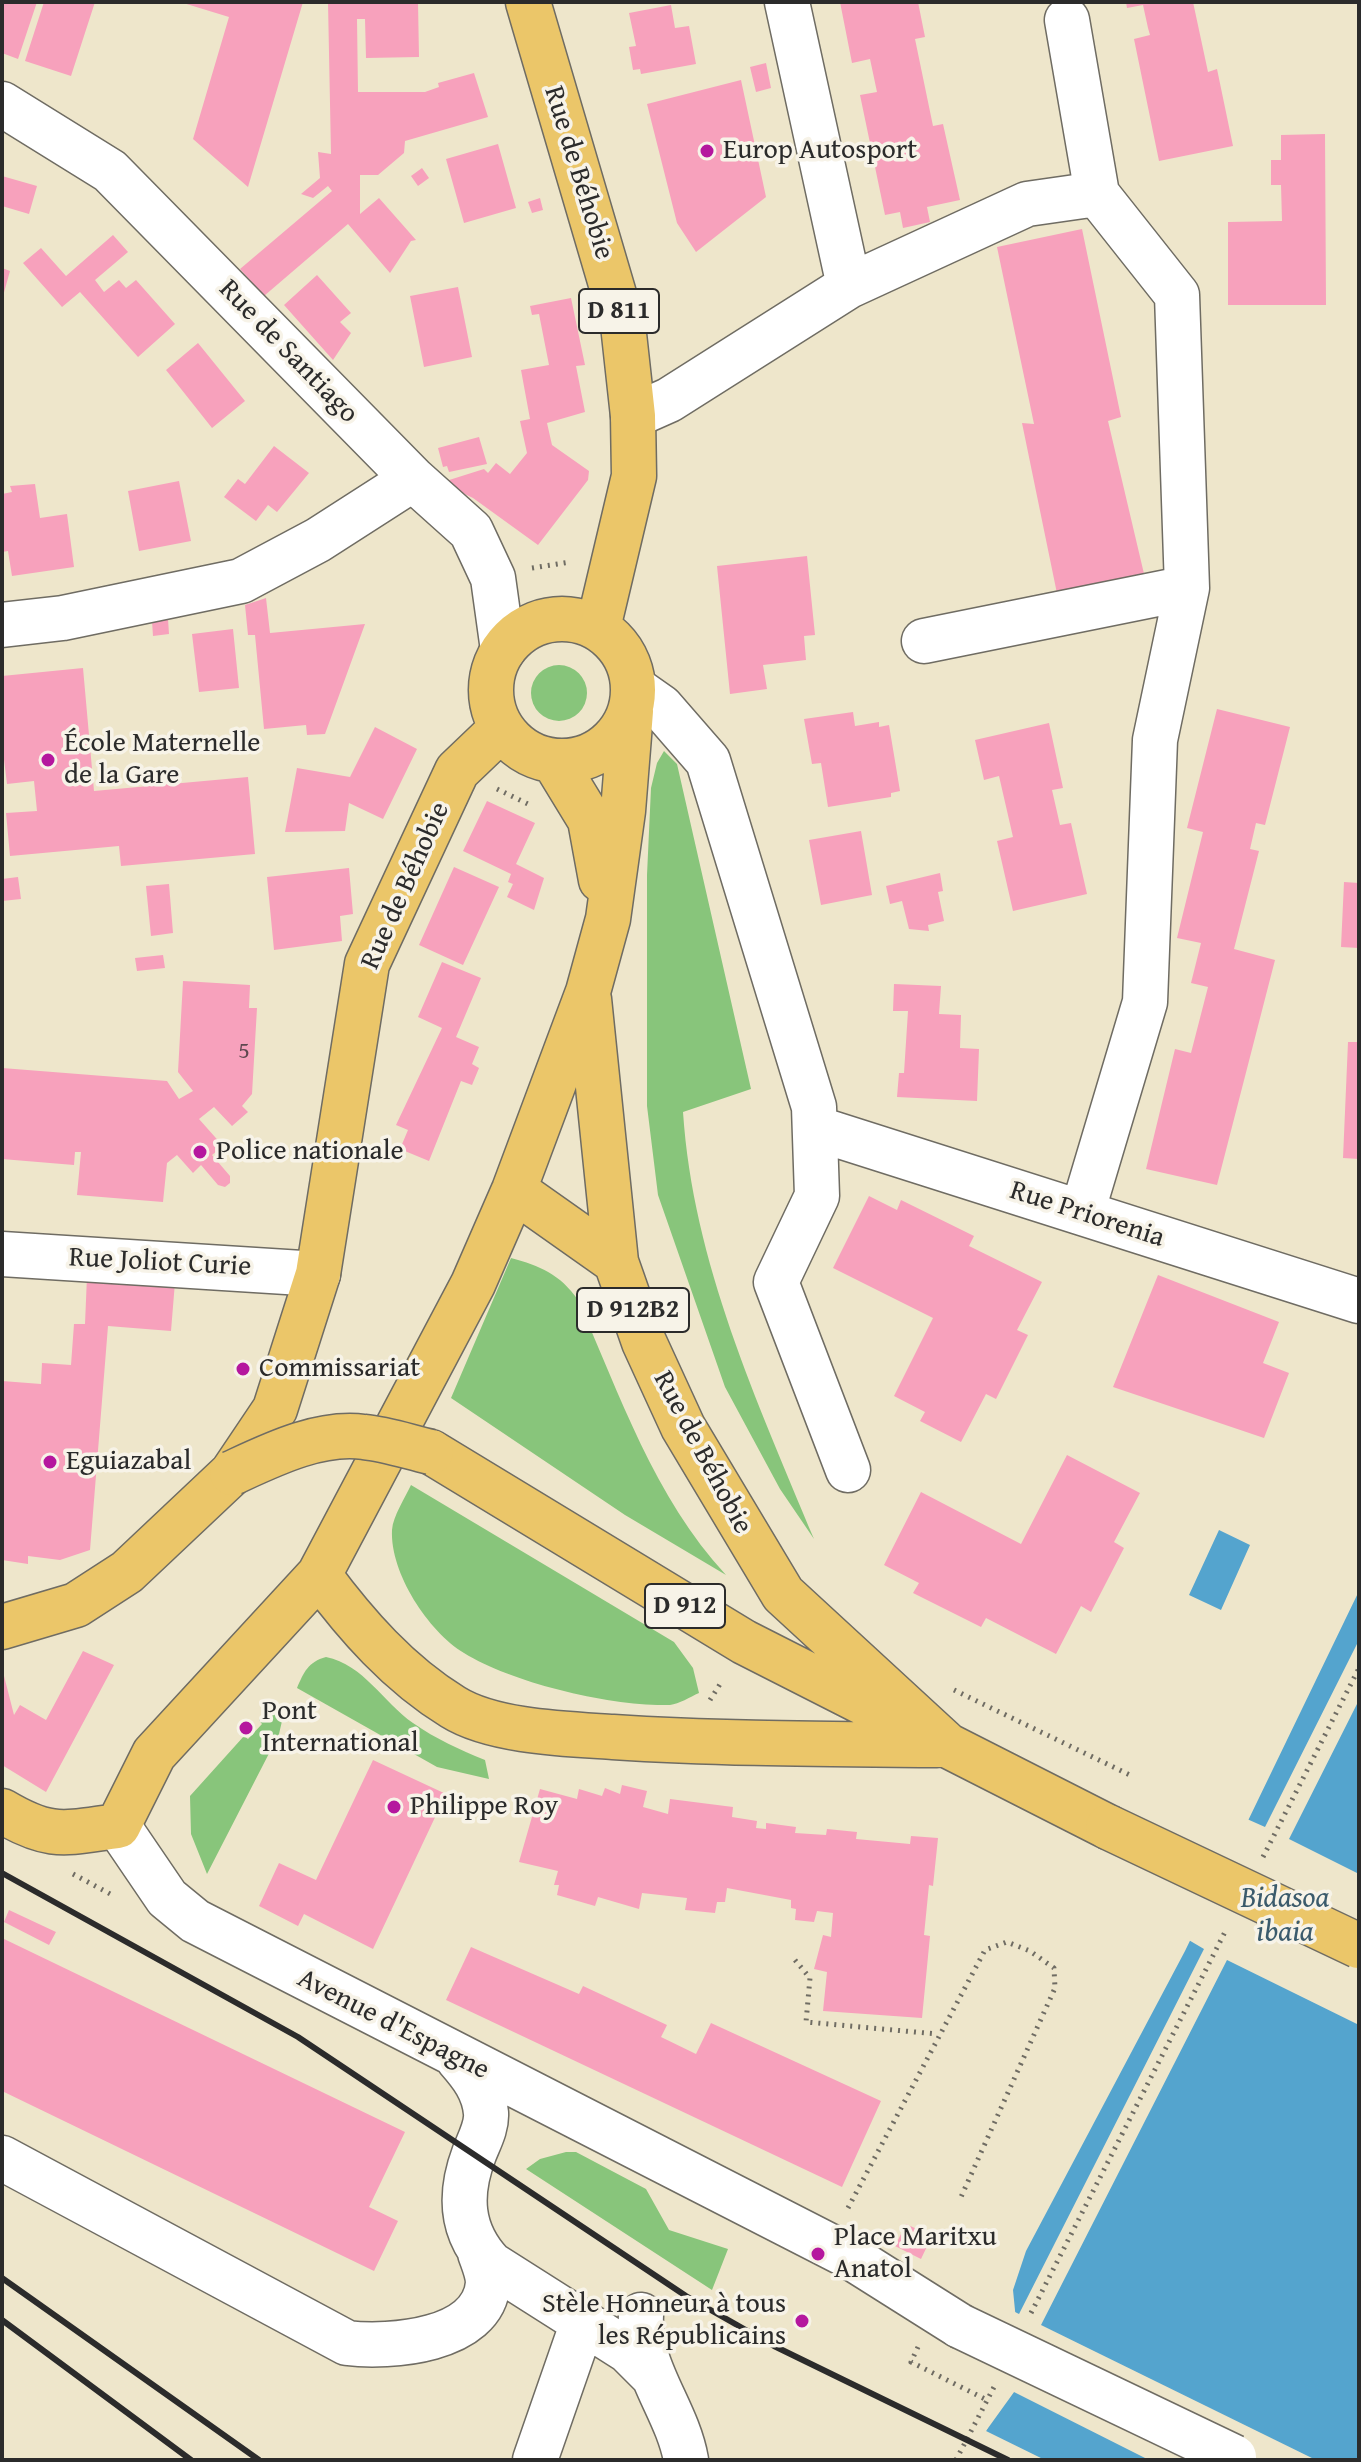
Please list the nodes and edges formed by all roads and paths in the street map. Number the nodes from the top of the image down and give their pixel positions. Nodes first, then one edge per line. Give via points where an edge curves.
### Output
1 (528, 2) edge
2 (787, 2) edge
3 (1067, 20) dead end
4 (2, 104) edge
5 (1097, 194) junction
6 (849, 286) junction
7 (633, 416) junction
8 (413, 479) junction
9 (570, 562) dead end
10 (519, 570) dead end
11 (1187, 588) junction
12 (2, 625) edge
13 (598, 628) junction
14 (924, 641) dead end
15 (503, 650) junction
16 (632, 700) junction
17 (502, 728) junction
18 (554, 761) junction
19 (492, 787) dead end
20 (545, 812) dead end
21 (608, 919) junction
22 (588, 992) junction
23 (815, 1128) junction
24 (514, 1190) junction
25 (1082, 1213) junction
26 (2, 1254) edge
27 (616, 1262) junction
28 (318, 1274) junction
29 (1359, 1301) edge
30 (848, 1470) dead end
31 (232, 1473) junction
32 (319, 1575) junction
33 (2, 1627) edge
34 (1359, 1668) edge
35 (945, 1686) dead end
36 (947, 1745) junction
37 (1132, 1776) dead end
38 (2, 1811) edge
39 (118, 1826) junction
40 (1258, 1866) dead end
41 (64, 1869) dead end
42 (120, 1899) dead end
43 (1230, 1923) dead end
44 (1359, 1946) edge
45 (795, 1960) dead end
46 (937, 2034) junction
47 (458, 2059) junction
48 (2, 2158) edge
49 (961, 2197) dead end
50 (853, 2200) dead end
51 (480, 2253) junction
52 (641, 2315) dead end
53 (1029, 2319) dead end
54 (583, 2322) junction
55 (922, 2349) dead end
56 (653, 2376) junction
57 (1000, 2376) dead end
58 (987, 2400) junction
59 (1238, 2458) edge
60 (535, 2460) edge
61 (686, 2460) edge
62 (956, 2460) edge

1 - 7 main road, Rue de Béhobie / D 811 via 623,325
2 - 6 street
3 - 5 street
4 - 8 street, Rue de Santiago via 110,171
5 - 6 street via 1027,204
5 - 11 street via 1177,295
6 - 7 street via 669,400
7 - 13 main road, Rue de Béhobie / D 811 via 634,476
8 - 12 street via 318,540 241,581 63,618
8 - 15 street, Rue de Santiago via 471,531 493,578
9 - 10 path
11 - 14 street
11 - 25 street via 1155,740 1145,1002
13 - 15 main road via 557,619 518,634
13 - 16 main road via 617,644 629,665
15 - 17 main road via 491,689
16 - 18 main road via 619,733 602,750 579,760
16 - 21 main road, Rue de Béhobie
16 - 23 street via 661,707 708,761 814,1107
17 - 18 main road via 525,750
17 - 28 main road, Rue de Béhobie via 457,771 367,964
18 - 21 main road, Rue de Béhobie via 590,820
19 - 20 path
21 - 22 main road, Rue de Béhobie
22 - 24 main road, Rue de Béhobie
22 - 27 main road, Rue de Béhobie / D 912B2
23 - 25 street, Rue Priorenia
23 - 30 street via 817,1196 776,1282
24 - 27 main road, D 912B2
24 - 32 main road, Rue de Béhobie via 435,1360
25 - 29 street, Rue Priorenia
26 - 28 street, Rue Joliot Curie
27 - 36 main road, Rue de Béhobie / D 912B2 via 644,1342 683,1427 783,1594
28 - 31 main road, Rue de Béhobie via 275,1409
31 - 33 main road, Rue de Béhobie / D 912 via 127,1572 76,1605
31 - 36 main road, Rue de Béhobie / D 912, bridge via 277,1452 324,1440 362,1436 431,1452 744,1642
32 - 36 main road, Rue de Béhobie via 399,1667 455,1709 529,1732 703,1743
32 - 39 main road, Rue de Béhobie via 154,1754
34 - 40 path
35 - 37 path
36 - 44 main road, Rue de Béhobie / D 912, bridge
38 - 39 main road via 30,1828 54,1834
39 - 47 street, Avenue d'Espagne via 167,1898 188,1917
41 - 42 path
43 - 53 path
45 - 46 path via 810,1978 806,2022
46 - 49 path via 985,1950 1007,1942 1054,1968 1055,1988
46 - 50 path
47 - 51 street via 478,2084 486,2115 462,2197
47 - 59 street, Avenue d'Espagne, bridge via 849,2256 960,2326
48 - 51 street via 347,2343 407,2343 456,2327 478,2307 488,2283
51 - 54 street
52 - 56 street via 642,2349
54 - 56 street via 628,2351
54 - 60 street
55 - 58 path via 918,2347 911,2362
56 - 61 street
57 - 58 path
58 - 62 path

